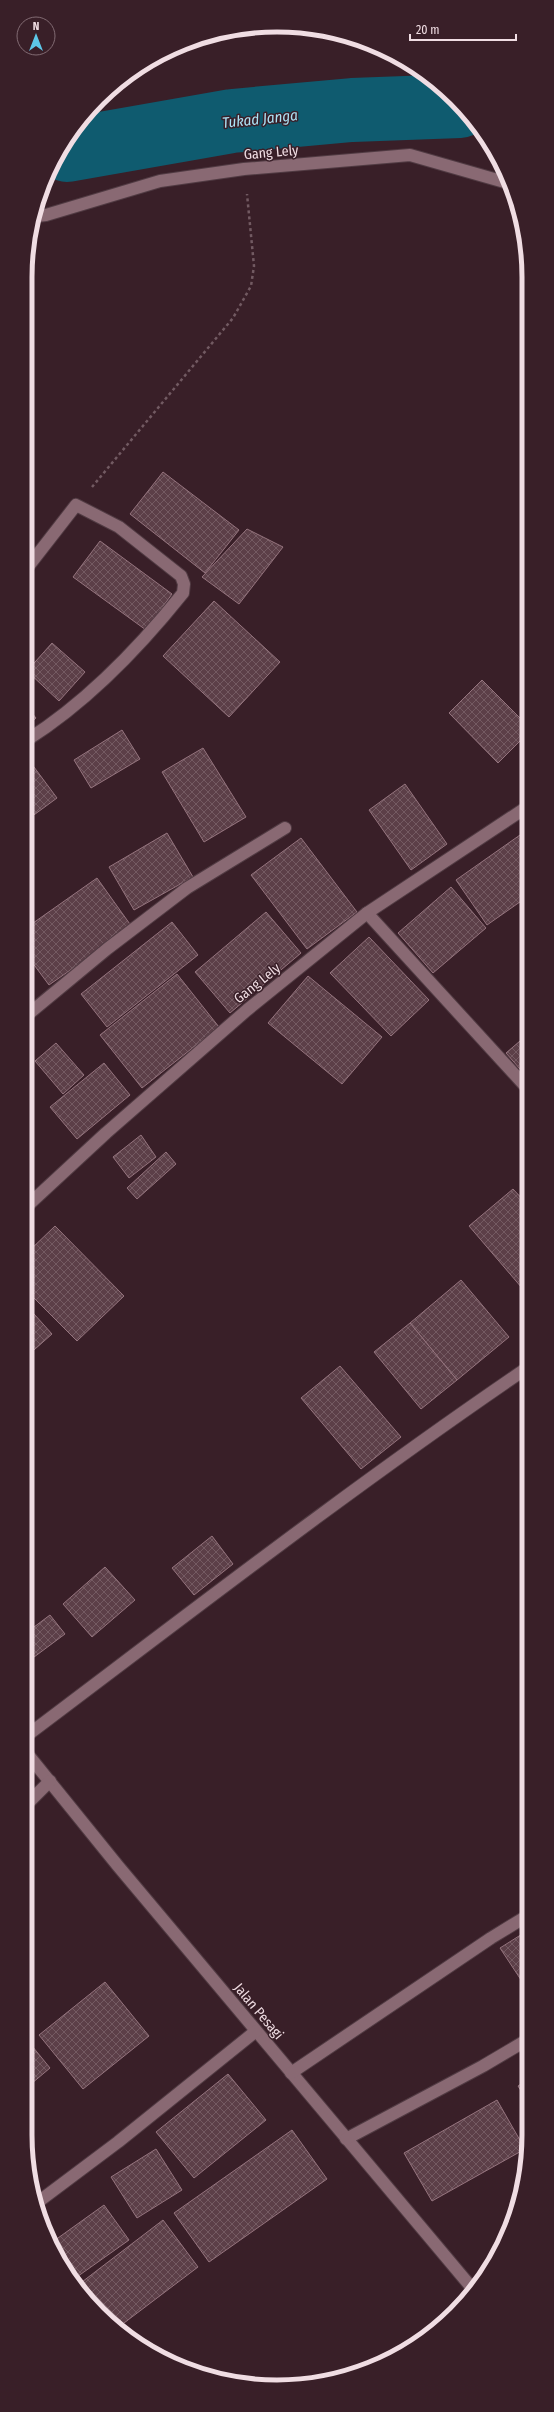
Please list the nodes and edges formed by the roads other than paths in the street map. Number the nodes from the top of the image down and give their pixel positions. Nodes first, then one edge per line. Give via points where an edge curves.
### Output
1 (502, 181) edge
2 (40, 216) edge
3 (32, 562) edge
4 (32, 737) edge
5 (522, 809) edge
6 (286, 828) dead end
7 (367, 913) junction
8 (32, 1011) edge
9 (522, 1083) edge
10 (32, 1201) edge
11 (522, 1371) edge
12 (32, 1732) edge
13 (32, 1759) edge
14 (50, 1781) junction
15 (32, 1799) edge
16 (522, 1919) edge
17 (256, 2031) junction
18 (522, 2043) edge
19 (291, 2073) junction
20 (346, 2139) junction
21 (41, 2200) edge
22 (470, 2285) edge

1 - 2 street, Gang Lely via 410,155 244,169 160,181
3 - 4 street via 76,505 120,527 181,576 184,584 183,593 125,660 52,724
5 - 7 street, Gang Lely
6 - 8 street via 187,888
7 - 9 street
7 - 10 street, Gang Lely via 248,1010 106,1133
11 - 12 street via 250,1568
13 - 14 street, Jalan Pesagi
14 - 15 street
14 - 17 street, Jalan Pesagi
16 - 19 street
17 - 19 street, Jalan Pesagi
17 - 21 street via 118,2142
18 - 20 street
19 - 20 street, Jalan Pesagi
20 - 22 street, Jalan Pesagi

